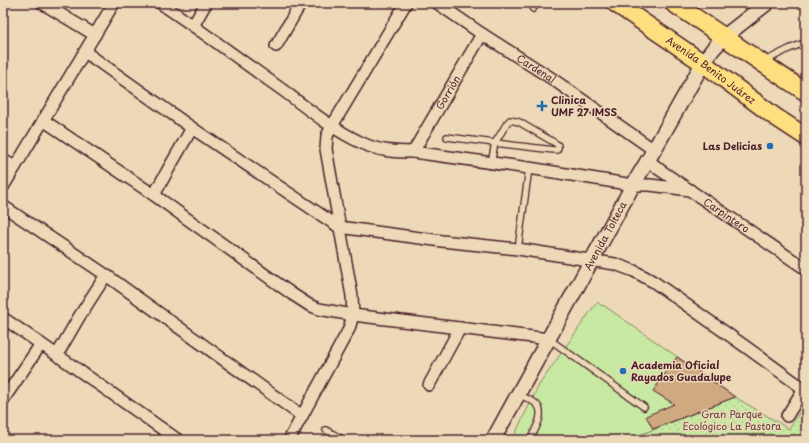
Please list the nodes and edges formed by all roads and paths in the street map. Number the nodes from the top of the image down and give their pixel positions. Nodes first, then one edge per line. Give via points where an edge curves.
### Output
1 (42, 3) edge
2 (114, 3) edge
3 (160, 3) edge
4 (206, 3) edge
5 (301, 3) edge
6 (406, 3) edge
7 (438, 3) edge
8 (537, 3) edge
9 (616, 3) edge
10 (673, 3) edge
11 (767, 3) edge
12 (533, 9) dead end
13 (194, 26) junction
14 (482, 34) junction
15 (95, 36) junction
16 (724, 37) junction
17 (806, 42) edge
18 (276, 46) dead end
19 (85, 52) junction
20 (703, 63) junction
21 (762, 63) junction
22 (806, 92) edge
23 (43, 120) junction
24 (332, 126) junction
25 (192, 128) junction
26 (446, 137) dead end
27 (806, 137) edge
28 (495, 142) junction
29 (413, 152) junction
30 (651, 155) junction
31 (3, 160) edge
32 (491, 163) junction
33 (15, 168) junction
34 (529, 168) junction
35 (633, 185) junction
36 (3, 187) edge
37 (690, 190) junction
38 (154, 195) junction
39 (3, 206) edge
40 (339, 227) junction
41 (518, 249) junction
42 (591, 260) junction
43 (806, 269) edge
44 (106, 275) junction
45 (353, 315) junction
46 (3, 318) edge
47 (460, 328) junction
48 (548, 339) junction
49 (41, 344) junction
50 (57, 355) junction
51 (429, 384) dead end
52 (805, 387) edge
53 (518, 394) junction
54 (3, 400) edge
55 (644, 407) dead end
56 (302, 416) junction
57 (787, 416) dead end
58 (326, 430) dead end
59 (178, 440) edge
60 (289, 440) edge
61 (344, 440) edge
62 (493, 440) edge
63 (530, 440) edge

1 - 15 street
2 - 15 street
3 - 13 street
4 - 13 street
5 - 18 street
6 - 24 street
7 - 14 street, Cardenal
8 - 12 lane
9 - 20 main road, Avenida Benito Juárez
10 - 16 main road
11 - 16 street, Avenida Tolteca
13 - 24 street
14 - 29 street, Gorrión
14 - 30 street, Cardenal via 550,78
15 - 19 street
16 - 20 street, Avenida Tolteca
16 - 21 main road
17 - 21 lane
19 - 23 street
19 - 25 street
20 - 27 main road, Avenida Benito Juárez
20 - 30 street, Avenida Tolteca
21 - 22 main road
23 - 33 street
23 - 38 street
24 - 29 street via 378,149
24 - 40 street via 327,136 326,149
25 - 38 street
25 - 40 street
26 - 28 lane
28 - 28 lane via 510,120 555,143 558,148 554,150
28 - 32 lane
29 - 32 street
30 - 35 street, Avenida Tolteca
30 - 37 street, Carpintero via 660,170
31 - 33 street
32 - 34 street
33 - 36 street
34 - 35 street
34 - 41 lane
35 - 37 street
35 - 42 street, Avenida Tolteca
37 - 43 street, Carpintero
38 - 45 street via 303,301 319,309
39 - 44 street
40 - 41 street
40 - 45 street
41 - 42 street
42 - 48 street, Avenida Tolteca
42 - 52 street via 615,264 654,282
44 - 50 street
44 - 56 street
45 - 47 street
45 - 56 street via 349,329
46 - 49 street
47 - 48 street
47 - 51 street
48 - 53 street, Avenida Tolteca
48 - 55 lane
49 - 50 street
49 - 54 street
50 - 59 street
52 - 57 street
53 - 62 street, Avenida Tolteca
53 - 63 lane via 536,403 540,409
56 - 60 street
58 - 61 lane

